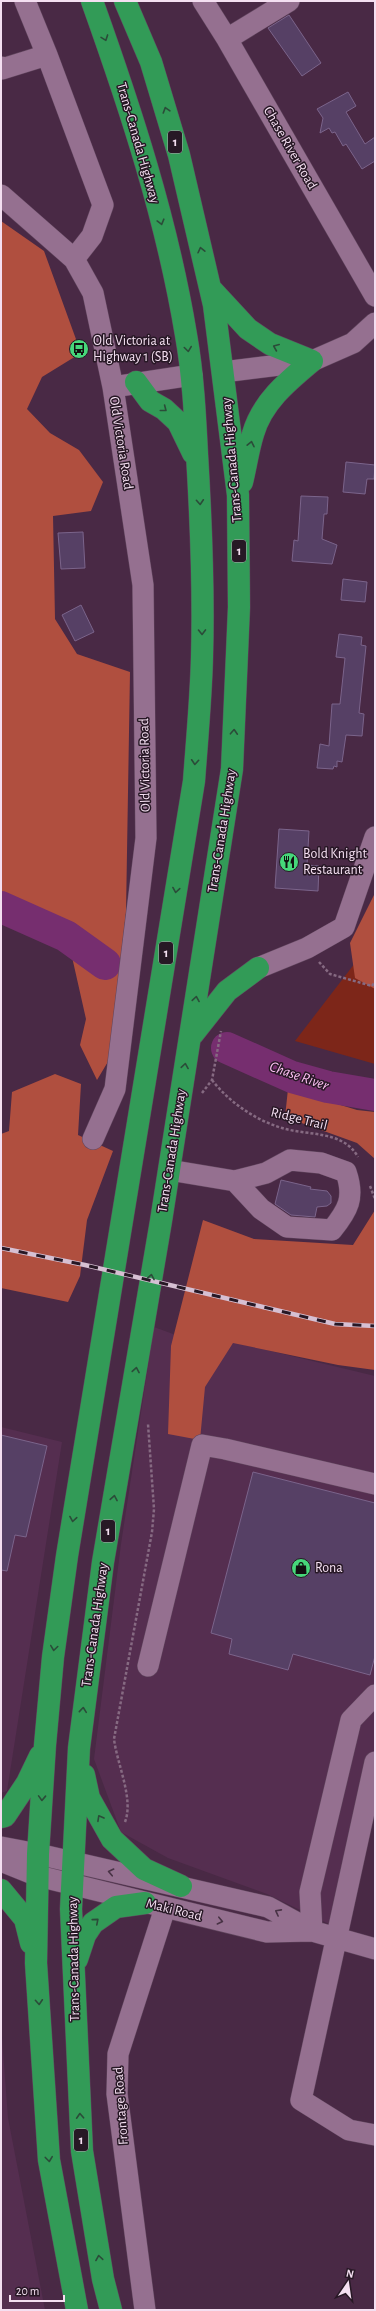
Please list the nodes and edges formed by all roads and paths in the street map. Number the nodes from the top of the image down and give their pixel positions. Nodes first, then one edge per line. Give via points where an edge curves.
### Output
1 (25, 1) edge
2 (92, 1) edge
3 (125, 1) edge
4 (203, 1) edge
5 (289, 1) edge
6 (227, 39) junction
7 (48, 55) junction
8 (1, 67) edge
9 (1, 195) edge
10 (74, 259) junction
11 (210, 288) junction
12 (375, 296) edge
13 (375, 323) edge
14 (312, 361) junction
15 (224, 372) junction
16 (192, 375) junction
17 (136, 382) junction
18 (113, 387) junction
19 (198, 463) junction
20 (238, 495) junction
21 (375, 837) edge
22 (307, 948) junction
23 (258, 968) joint
24 (375, 982) edge
25 (190, 1038) junction
26 (201, 1101) dead end
27 (93, 1139) dead end
28 (361, 1162) dead end
29 (169, 1170) junction
30 (235, 1181) junction
31 (148, 1419) dead end
32 (375, 1484) edge
33 (148, 1666) dead end
34 (375, 1695) edge
35 (45, 1745) junction
36 (79, 1748) junction
37 (375, 1762) edge
38 (1, 1817) edge
39 (112, 1839) junction
40 (1, 1847) edge
41 (38, 1854) junction
42 (1, 1861) edge
43 (74, 1863) junction
44 (38, 1876) junction
45 (73, 1884) junction
46 (181, 1886) junction
47 (1, 1890) edge
48 (155, 1905) junction
49 (312, 1931) junction
50 (335, 1937) junction
51 (375, 1949) edge
52 (36, 1963) junction
53 (74, 1968) junction
54 (375, 2135) edge
55 (73, 2304) edge
56 (110, 2310) edge
57 (145, 2310) edge

1 - 7 street
2 -> 16 highway, Trans-Canada Highway / 1 via 142,148 186,333
11 -> 3 highway, Trans-Canada Highway / 1 via 179,155 151,62
4 - 6 street, Chase River Road
5 - 6 street
6 - 12 street, Chase River Road
7 - 8 street via 2,69
7 - 10 street via 103,205 92,236
9 - 10 street, Old Victoria Road
10 - 18 street, Old Victoria Road via 93,293
14 -> 11 highway via 270,344 248,329
11 - 15 highway, Trans-Canada Highway / 1
13 - 14 street via 353,343
14 - 15 street
20 -> 14 highway via 253,432 265,408 281,386
15 - 16 highway
15 - 20 highway, Trans-Canada Highway / 1
16 - 17 street, Old Victoria Road
16 - 19 highway, Trans-Canada Highway / 1
17 - 18 street, Old Victoria Road
17 -> 19 highway via 150,401 178,422
18 - 27 street, Old Victoria Road via 143,585 146,838 115,1089
19 -> 35 highway, Trans-Canada Highway / 1 via 201,511 202,658 194,781 67,1556 53,1657
25 -> 20 highway, Trans-Canada Highway / 1 via 232,769 239,607
21 - 22 street via 344,927
22 - 23 street
22 - 24 path via 330,974 372,986
23 - 25 highway via 227,991
29 -> 25 highway, Trans-Canada Highway / 1
26 - 28 path, Ridge Trail via 202,1094 212,1080 222,1093 253,1116 282,1128 340,1138 353,1148
29 - 30 street
36 -> 29 highway, Trans-Canada Highway / 1 via 103,1562
30 - 30 street via 261,1209 287,1227 332,1230 346,1213 351,1187 346,1172 321,1163 290,1160 266,1173
31 - 39 path via 154,1509 152,1532 114,1739 129,1812 125,1823
32 - 33 street via 225,1448 202,1445
34 - 49 street via 351,1720 310,1892
35 - 38 highway via 27,1783 5,1816
35 -> 41 highway, Trans-Canada Highway / 1
39 -> 36 highway via 89,1798
36 - 43 highway, Trans-Canada Highway / 1
37 - 50 street
39 - 46 highway via 144,1869
40 - 41 street, Maki Road
41 - 43 street, Maki Road
41 - 44 highway, Trans-Canada Highway / 1
42 - 44 street, Maki Road
43 - 45 highway, Trans-Canada Highway / 1
46 -> 43 street, Maki Road
44 - 45 street, Maki Road
44 - 52 highway, Trans-Canada Highway / 1
45 - 48 street, Maki Road
45 - 53 highway, Trans-Canada Highway / 1 via 71,1909
49 -> 46 street, Maki Road via 268,1907
47 - 52 highway via 25,1919
48 -> 49 street, Maki Road via 267,1932
53 -> 48 highway via 85,1935 93,1923 116,1907
48 - 57 street, Frontage Road via 118,2054 117,2094
49 - 50 street, Maki Road
50 - 51 street, Maki Road
50 - 54 street via 301,2100 348,2130
52 -> 55 highway, Trans-Canada Highway / 1 via 49,2160
56 -> 53 highway, Trans-Canada Highway / 1 via 102,2279 82,2151

